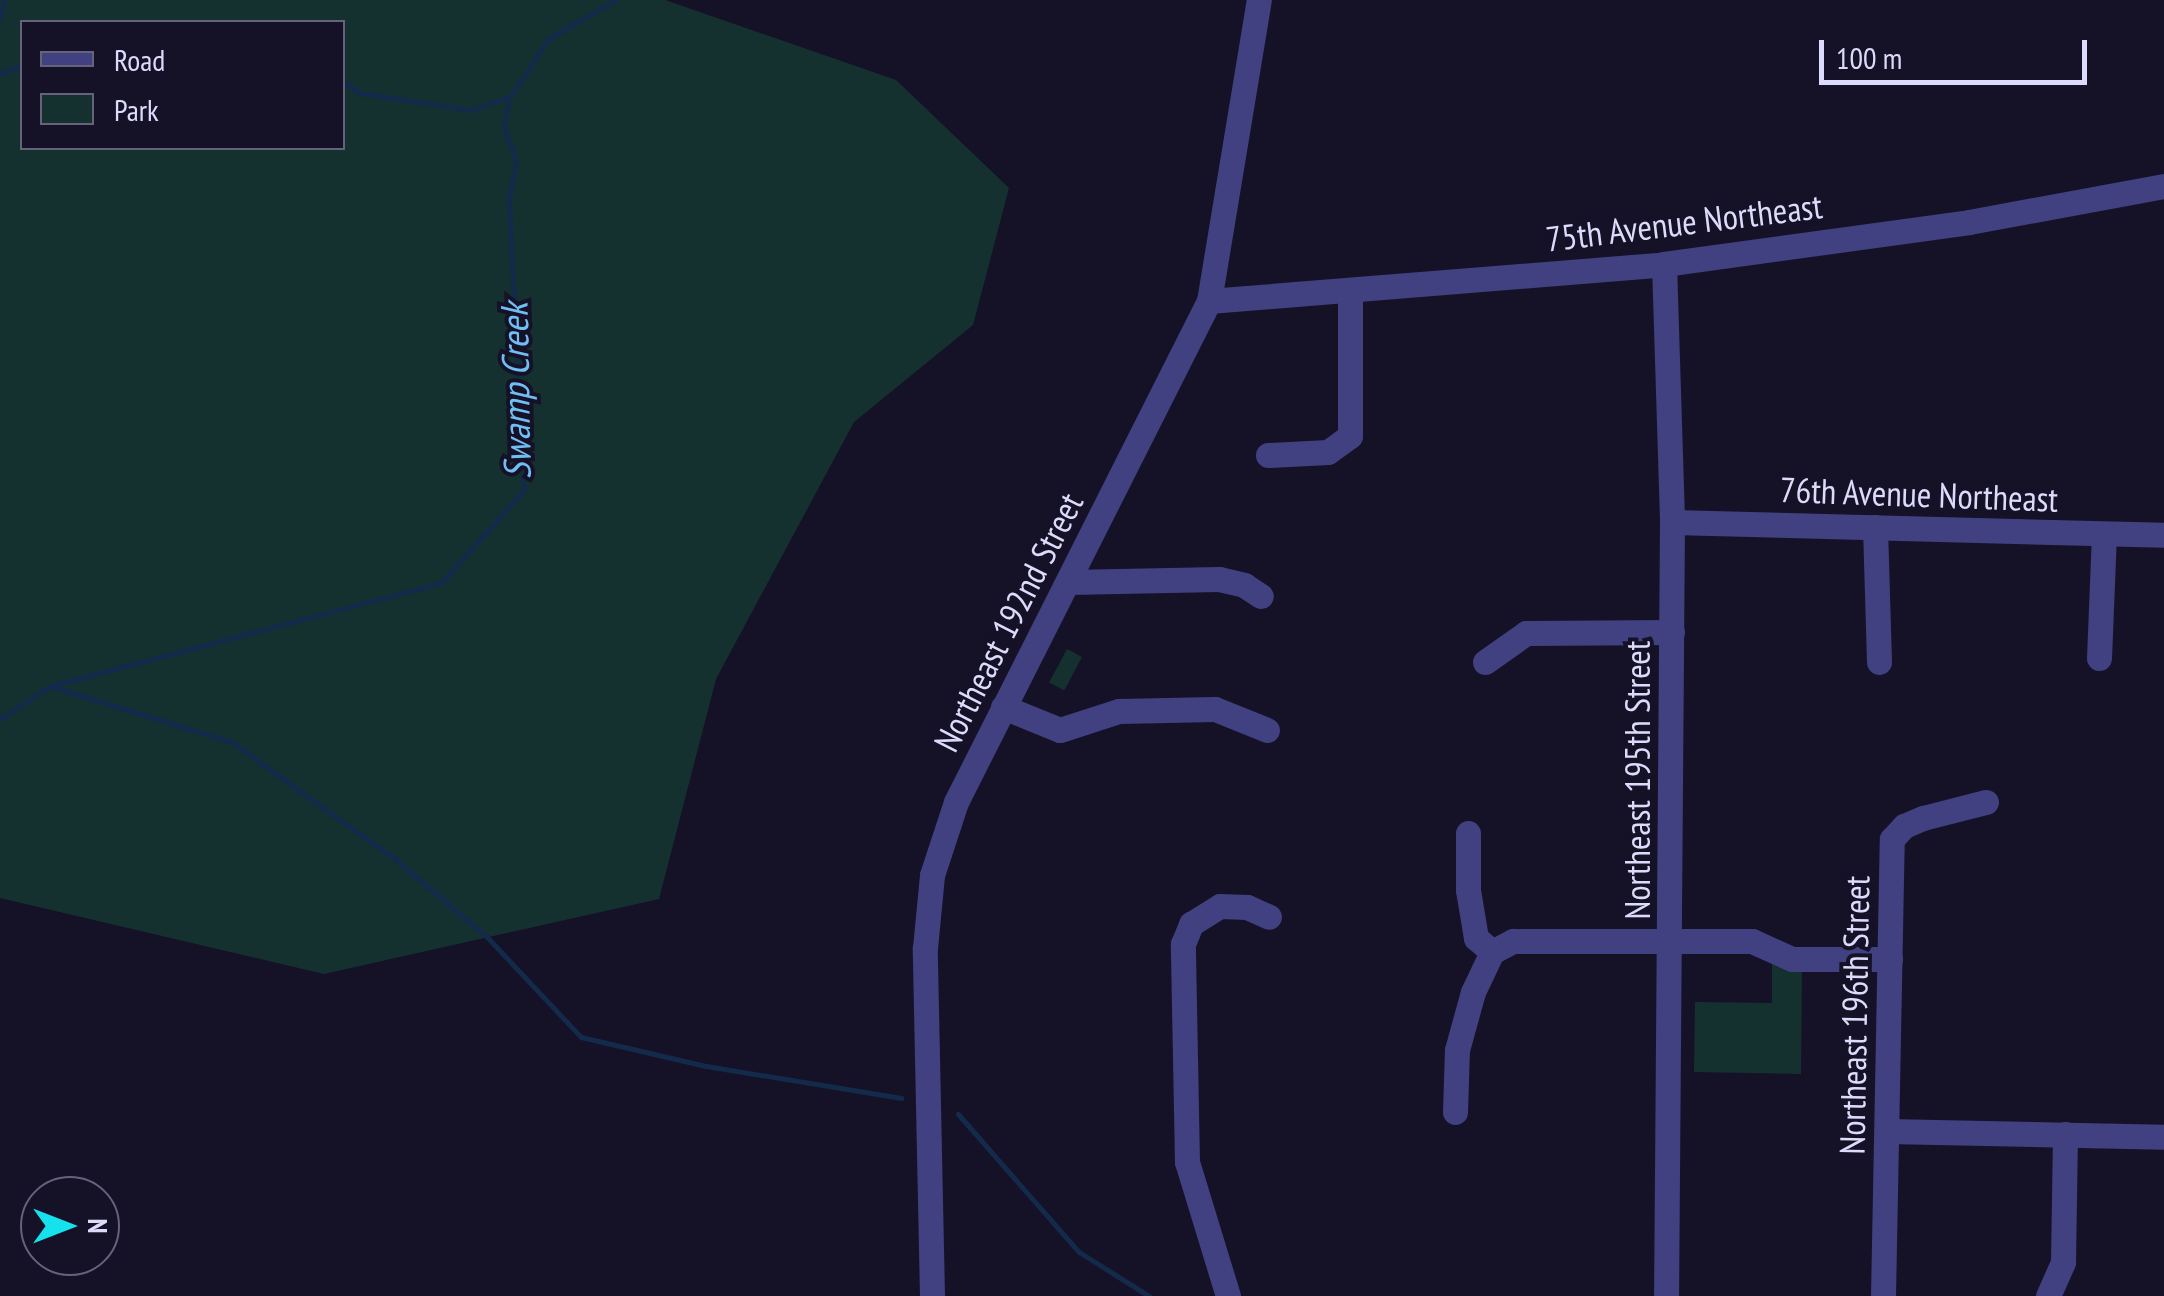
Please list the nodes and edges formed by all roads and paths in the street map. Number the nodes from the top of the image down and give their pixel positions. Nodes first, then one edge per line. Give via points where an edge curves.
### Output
1 (1260, 0) edge
2 (2164, 186) edge
3 (1664, 264) junction
4 (1350, 290) junction
5 (1209, 301) junction
6 (1268, 455) dead end
7 (1672, 522) junction
8 (1875, 528) junction
9 (2104, 534) junction
10 (2164, 535) edge
11 (1069, 582) junction
12 (1261, 596) dead end
13 (1672, 632) junction
14 (2099, 658) dead end
15 (1485, 662) dead end
16 (1879, 662) dead end
17 (1003, 707) junction
18 (1268, 730) dead end
19 (1986, 802) dead end
20 (1468, 833) dead end
21 (1270, 917) dead end
22 (1672, 940) junction
23 (1492, 952) junction
24 (1890, 958) junction
25 (1454, 1112) dead end
26 (1887, 1131) junction
27 (2065, 1134) junction
28 (2164, 1136) edge
29 (932, 1296) edge
30 (1228, 1296) edge
31 (1666, 1296) edge
32 (1882, 1296) edge
33 (2048, 1296) edge

1 - 5 street, Northeast 192nd Street
2 - 3 street, 75th Avenue Northeast via 1969,222
3 - 4 street, 75th Avenue Northeast
3 - 7 street, Northeast 195th Street
4 - 5 street, 75th Avenue Northeast
4 - 6 street via 1350,436 1328,452
5 - 11 street, Northeast 192nd Street
7 - 8 street, 76th Avenue Northeast
7 - 13 street, Northeast 195th Street
8 - 9 street, 76th Avenue Northeast
8 - 16 street
9 - 10 street, 76th Avenue Northeast
9 - 14 street
11 - 12 street via 1219,579
11 - 17 street, Northeast 192nd Street
13 - 15 street via 1526,633
13 - 22 street, Northeast 195th Street
17 - 18 street via 1060,730 1119,711 1215,709
17 - 29 street, Northeast 192nd Street via 956,802 932,875 925,948
19 - 24 street, Northeast 196th Street via 1904,826 1892,839
20 - 23 street via 1476,938
21 - 30 street via 1220,906 1191,924 1183,944 1188,1162
22 - 23 street via 1528,938
22 - 24 street via 1752,941 1792,958
22 - 31 street, Northeast 195th Street
23 - 25 street via 1462,1028
24 - 26 street, Northeast 196th Street
26 - 27 street
26 - 32 street, Northeast 196th Street
27 - 28 street
27 - 33 street via 2063,1262

